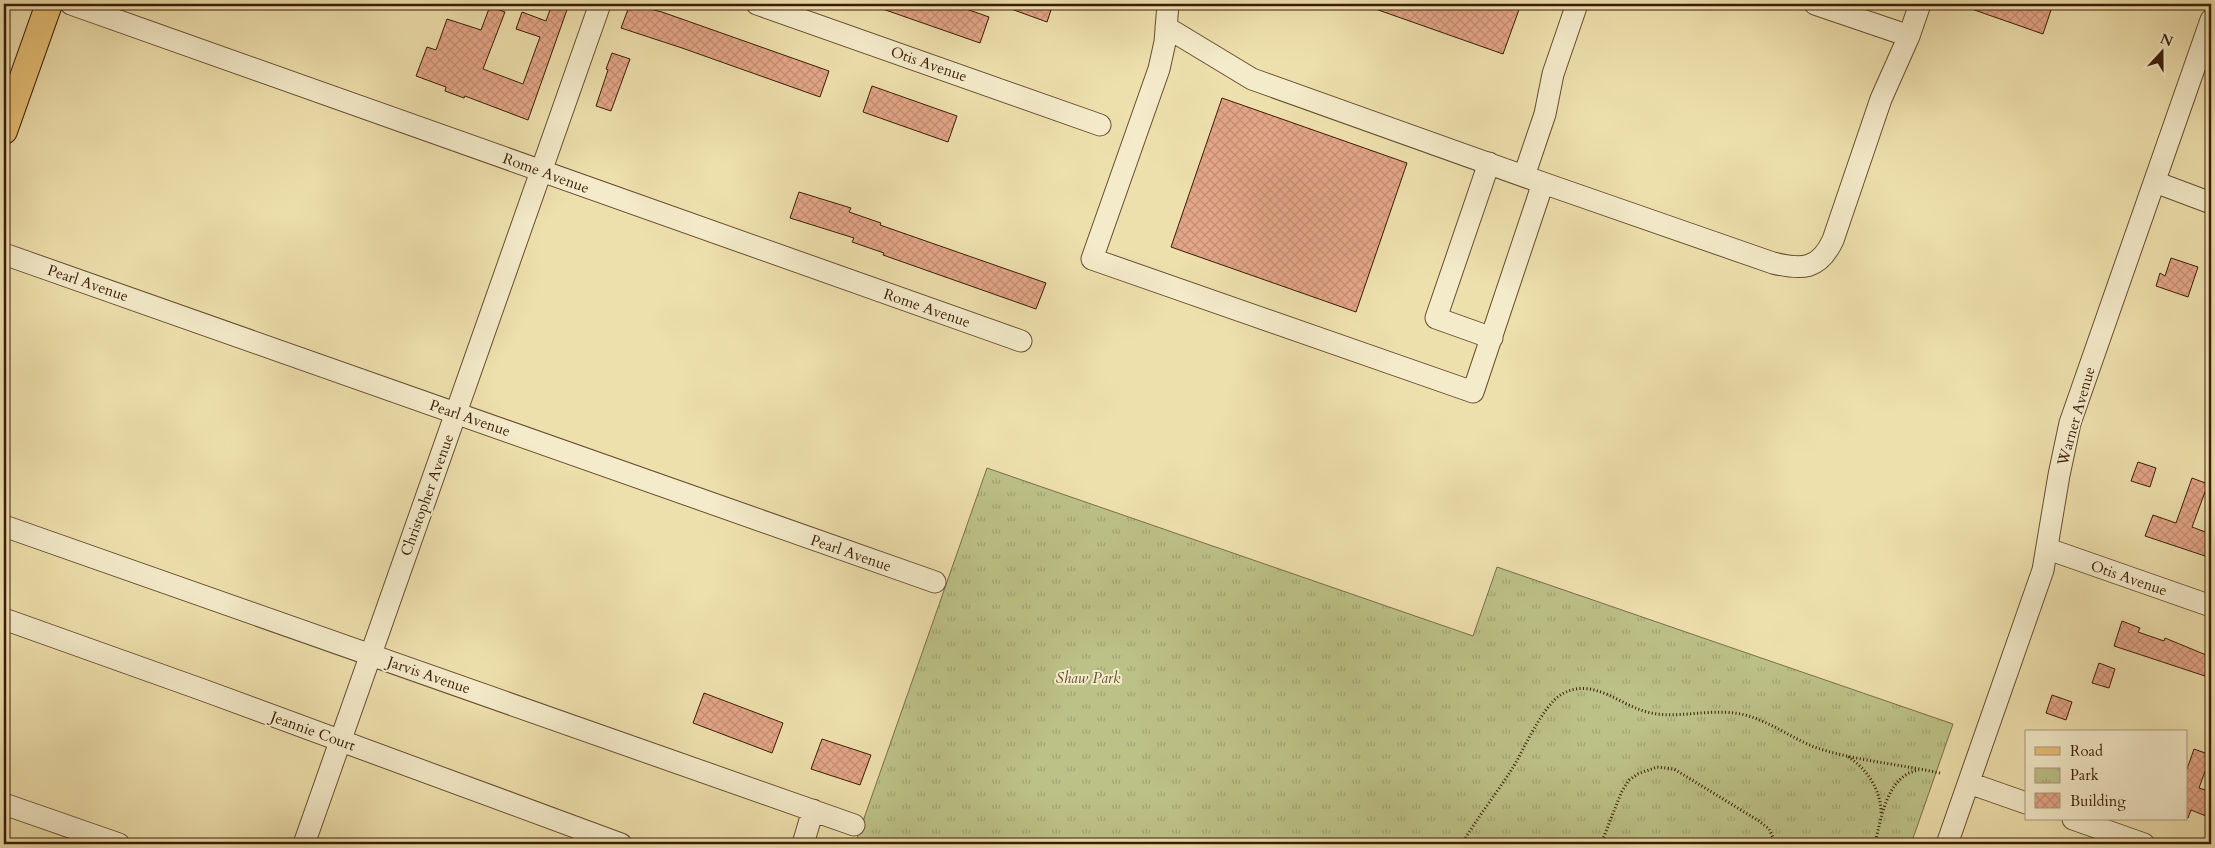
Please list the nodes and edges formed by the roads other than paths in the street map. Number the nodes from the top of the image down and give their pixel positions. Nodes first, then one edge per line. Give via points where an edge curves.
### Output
1 (49, 4) edge
2 (71, 4) edge
3 (600, 4) edge
4 (757, 4) edge
5 (1168, 4) edge
6 (1577, 4) edge
7 (1815, 4) edge
8 (1920, 4) edge
9 (2211, 20) edge
10 (1166, 26) junction
11 (1909, 36) junction
12 (1100, 125) dead end
13 (4, 131) edge
14 (1489, 163) junction
15 (542, 172) junction
16 (1534, 180) junction
17 (2154, 182) junction
18 (2211, 203) edge
19 (4, 254) edge
20 (1492, 338) junction
21 (1020, 341) dead end
22 (456, 413) junction
23 (4, 526) edge
24 (2048, 549) junction
25 (935, 582) dead end
26 (2211, 606) edge
27 (4, 619) edge
28 (370, 654) junction
29 (341, 741) junction
30 (1969, 783) junction
31 (2025, 803) edge
32 (4, 804) edge
33 (813, 810) junction
34 (2076, 820) edge
35 (854, 825) dead end
36 (119, 844) edge
37 (304, 844) edge
38 (621, 844) edge
39 (803, 844) edge
40 (1947, 844) edge
41 (2144, 844) edge

1 - 13 main road
2 - 15 street, Rome Avenue
3 - 15 street, Christopher Avenue
4 - 12 street, Otis Avenue
5 - 10 street
6 - 16 street via 1553,74
7 - 11 street
8 - 11 street
9 - 17 street, Warner Avenue
10 - 14 street via 1252,79
10 - 20 street via 1159,69 1092,259 1473,392
11 - 16 street via 1881,98 1833,240 1824,256 1810,266 1788,267 1773,263
14 - 16 street
14 - 20 street via 1436,318
15 - 21 street, Rome Avenue
15 - 22 street, Christopher Avenue
16 - 20 street
17 - 18 street
17 - 24 street, Warner Avenue via 2070,423
19 - 22 street, Pearl Avenue
22 - 25 street, Pearl Avenue
22 - 28 street, Christopher Avenue
23 - 28 street, Jarvis Avenue
24 - 26 street, Otis Avenue
24 - 30 street, Warner Avenue
27 - 29 street, Jeannie Court
28 - 29 street, Christopher Avenue
28 - 33 street, Jarvis Avenue
29 - 37 street, Christopher Avenue
29 - 38 street, Jeannie Court
30 - 31 street
30 - 40 street, Warner Avenue
32 - 36 street
33 - 35 street, Jarvis Avenue
33 - 39 street
34 - 41 street

